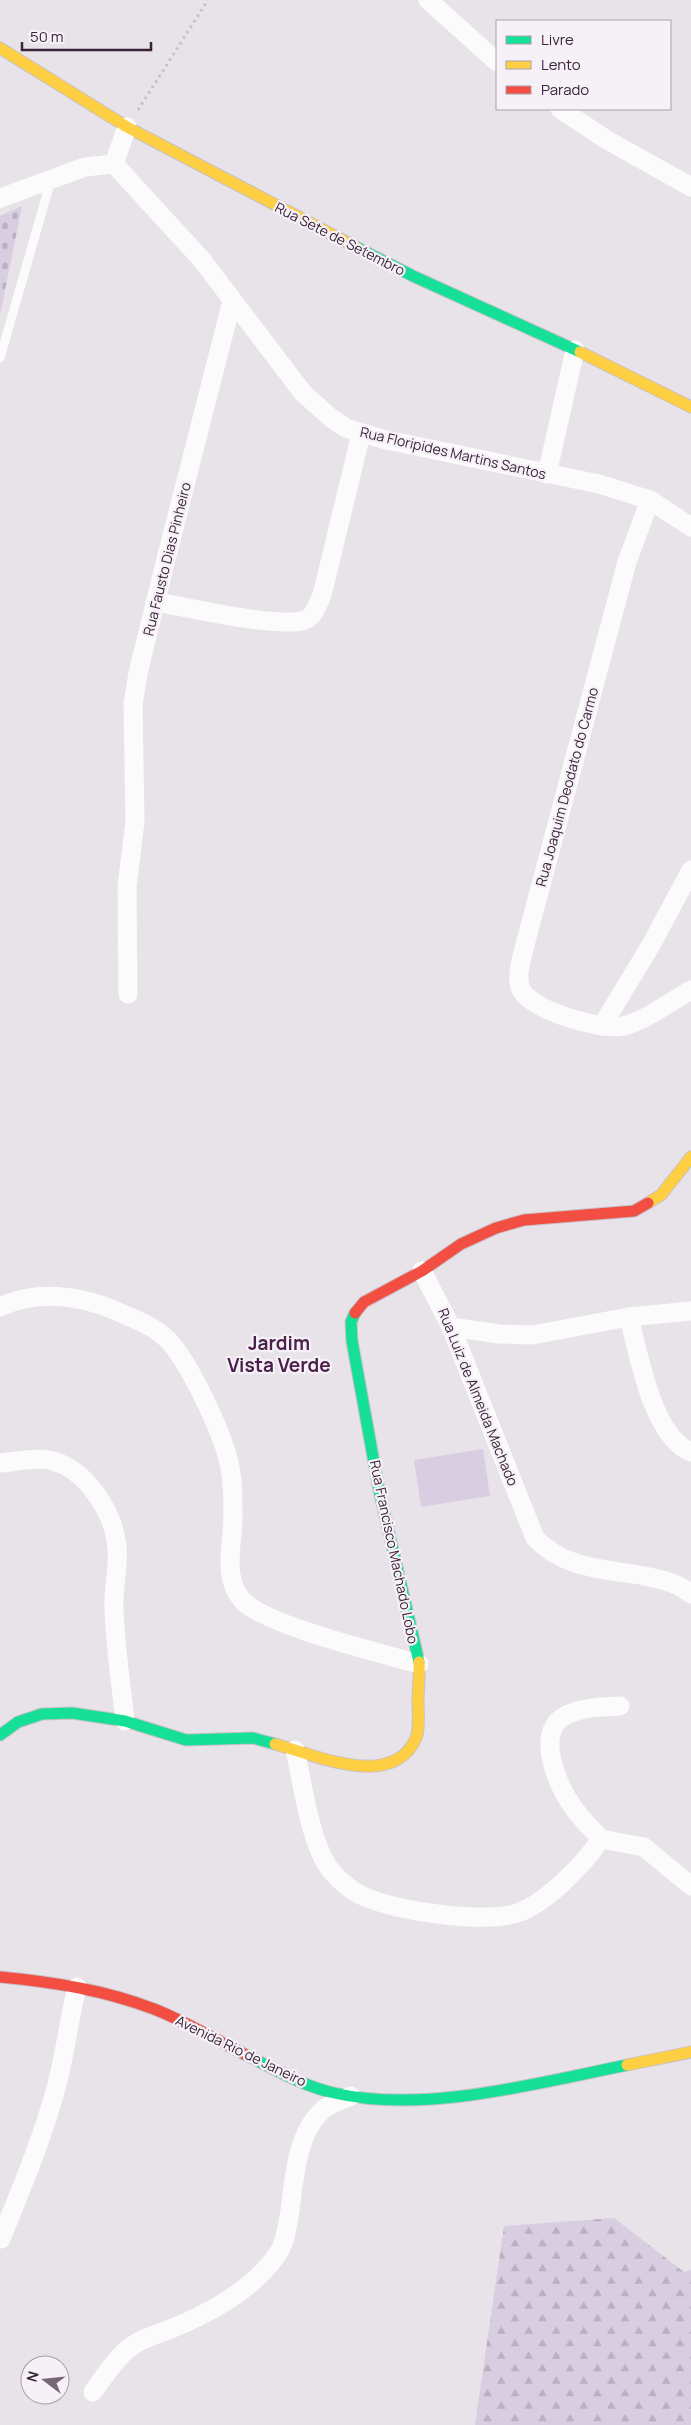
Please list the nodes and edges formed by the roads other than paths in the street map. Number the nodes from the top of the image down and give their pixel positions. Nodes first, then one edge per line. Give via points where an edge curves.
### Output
1 (428, 0) edge
2 (0, 48) edge
3 (496, 61) edge
4 (562, 110) edge
5 (127, 127) junction
6 (114, 164) junction
7 (51, 178) junction
8 (691, 188) edge
9 (0, 198) edge
10 (232, 301) junction
11 (575, 350) junction
12 (0, 358) edge
13 (691, 407) edge
14 (362, 434) junction
15 (548, 474) junction
16 (650, 500) junction
17 (691, 527) edge
18 (156, 602) junction
19 (691, 870) edge
20 (691, 990) edge
21 (128, 994) dead end
22 (602, 1026) junction
23 (691, 1157) edge
24 (422, 1271) junction
25 (0, 1308) edge
26 (691, 1311) edge
27 (629, 1317) junction
28 (451, 1326) junction
29 (691, 1452) edge
30 (0, 1463) edge
31 (691, 1594) edge
32 (419, 1664) junction
33 (620, 1706) dead end
34 (125, 1721) junction
35 (0, 1735) edge
36 (295, 1750) junction
37 (601, 1839) junction
38 (691, 1886) edge
39 (0, 1977) edge
40 (77, 1987) junction
41 (691, 2052) edge
42 (351, 2096) junction
43 (2, 2239) dead end
44 (93, 2392) dead end

1 - 3 street
2 - 5 street, Rua Sete de Setembro
4 - 8 street
5 - 6 street
5 - 11 street, Rua Sete de Setembro via 395,267
6 - 7 street via 85,167
6 - 10 street, Rua Floripides Martins Santos via 202,260
7 - 9 street
7 - 12 lane
10 - 14 street, Rua Floripides Martins Santos via 303,394 331,418
10 - 18 street, Rua Fausto Dias Pinheiro
11 - 13 street, Rua Sete de Setembro
11 - 15 street
14 - 15 street, Rua Floripides Martins Santos
14 - 18 street via 322,596 307,619 292,622 265,620
15 - 16 street, Rua Floripides Martins Santos via 599,484
16 - 17 street, Rua Floripides Martins Santos
16 - 22 street, Rua Joaquim Deodato do Carmo via 627,562 520,972 520,988 540,1007
18 - 21 street, Rua Fausto Dias Pinheiro via 133,705 135,820 127,887
19 - 22 street
20 - 22 street via 634,1024
23 - 24 street via 661,1195 634,1211 524,1220 461,1244
24 - 28 street, Rua Luiz de Almeida Machado
24 - 32 street, Rua Francisco Machado Lobo via 364,1302 351,1322 380,1490
25 - 32 street via 26,1298 76,1299 144,1323 166,1337 182,1357 200,1392 229,1462 233,1519 229,1557 233,1583 241,1598 252,1610 271,1618
26 - 27 street
27 - 28 street via 532,1335 499,1334
27 - 29 street via 658,1418 668,1433
28 - 31 street, Rua Luiz de Almeida Machado via 535,1538 555,1556 571,1563 669,1581
30 - 34 street via 47,1459 65,1464 96,1494 112,1522 117,1545 114,1605
32 - 36 street, Rua Francisco Machado Lobo via 417,1736 409,1752 395,1762 376,1768 354,1766
33 - 37 street via 580,1710 563,1717 555,1724 549,1740 553,1763 572,1806
34 - 35 street, Rua Francisco Machado Lobo via 72,1713 42,1714 18,1722
34 - 36 street, Rua Francisco Machado Lobo via 186,1740 253,1738
36 - 37 street via 322,1857 346,1884 362,1896 382,1903 470,1917 489,1918 519,1913 542,1901 558,1887
37 - 38 street via 644,1847
39 - 40 street, Avenida Rio de Janeiro
40 - 42 street, Avenida Rio de Janeiro via 156,2010 304,2084
40 - 43 street via 56,2089
41 - 42 street, Avenida Rio de Janeiro via 491,2093 429,2098 370,2099
42 - 44 street via 325,2108 313,2119 302,2146 286,2233 279,2253 265,2270 241,2292 130,2347

